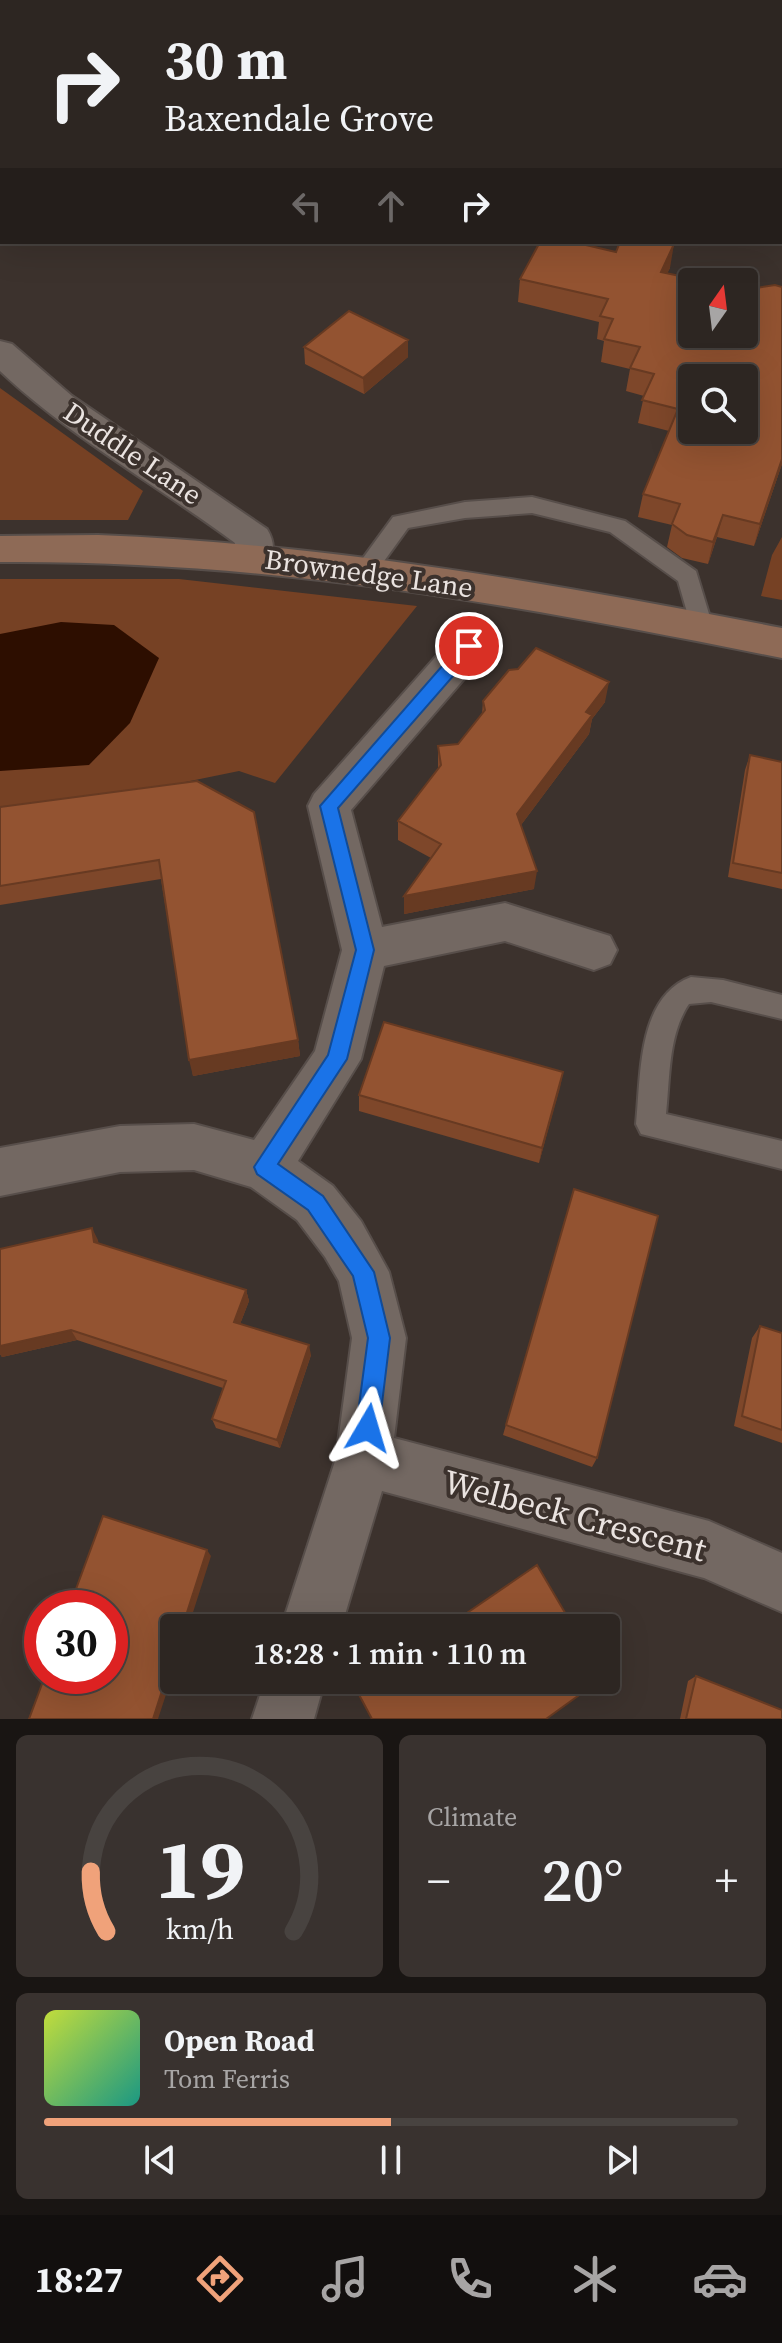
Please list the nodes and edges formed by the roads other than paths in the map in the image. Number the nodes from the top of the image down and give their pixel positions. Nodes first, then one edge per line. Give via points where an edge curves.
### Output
1 (0, 352) edge
2 (0, 549) edge
3 (254, 557) junction
4 (366, 569) junction
5 (701, 627) junction
6 (782, 643) edge
7 (469, 646) dead end
8 (365, 950) junction
9 (594, 950) dead end
10 (782, 1007) edge
11 (782, 1155) edge
12 (265, 1167) junction
13 (0, 1172) edge
14 (364, 1458) junction
15 (782, 1583) edge
16 (315, 1614) edge
17 (291, 1694) edge
18 (283, 1719) edge

1 - 3 street, Duddle Lane via 25,378 100,433 254,538
2 - 3 main road, Brownedge Lane via 141,547
3 - 4 main road, Brownedge Lane
4 - 5 main road, Brownedge Lane
4 - 5 lane via 401,522 532,505 617,526 688,577
5 - 6 main road, Brownedge Lane
7 - 8 street via 329,806
8 - 9 street via 505,922
8 - 12 street via 337,1059
10 - 11 lane via 691,989 670,1005 651,1124
12 - 13 street via 194,1147 120,1149
12 - 14 street via 315,1203 363,1272 379,1338
14 - 15 street, Welbeck Crescent via 709,1550
14 - 16 street
17 - 18 street

